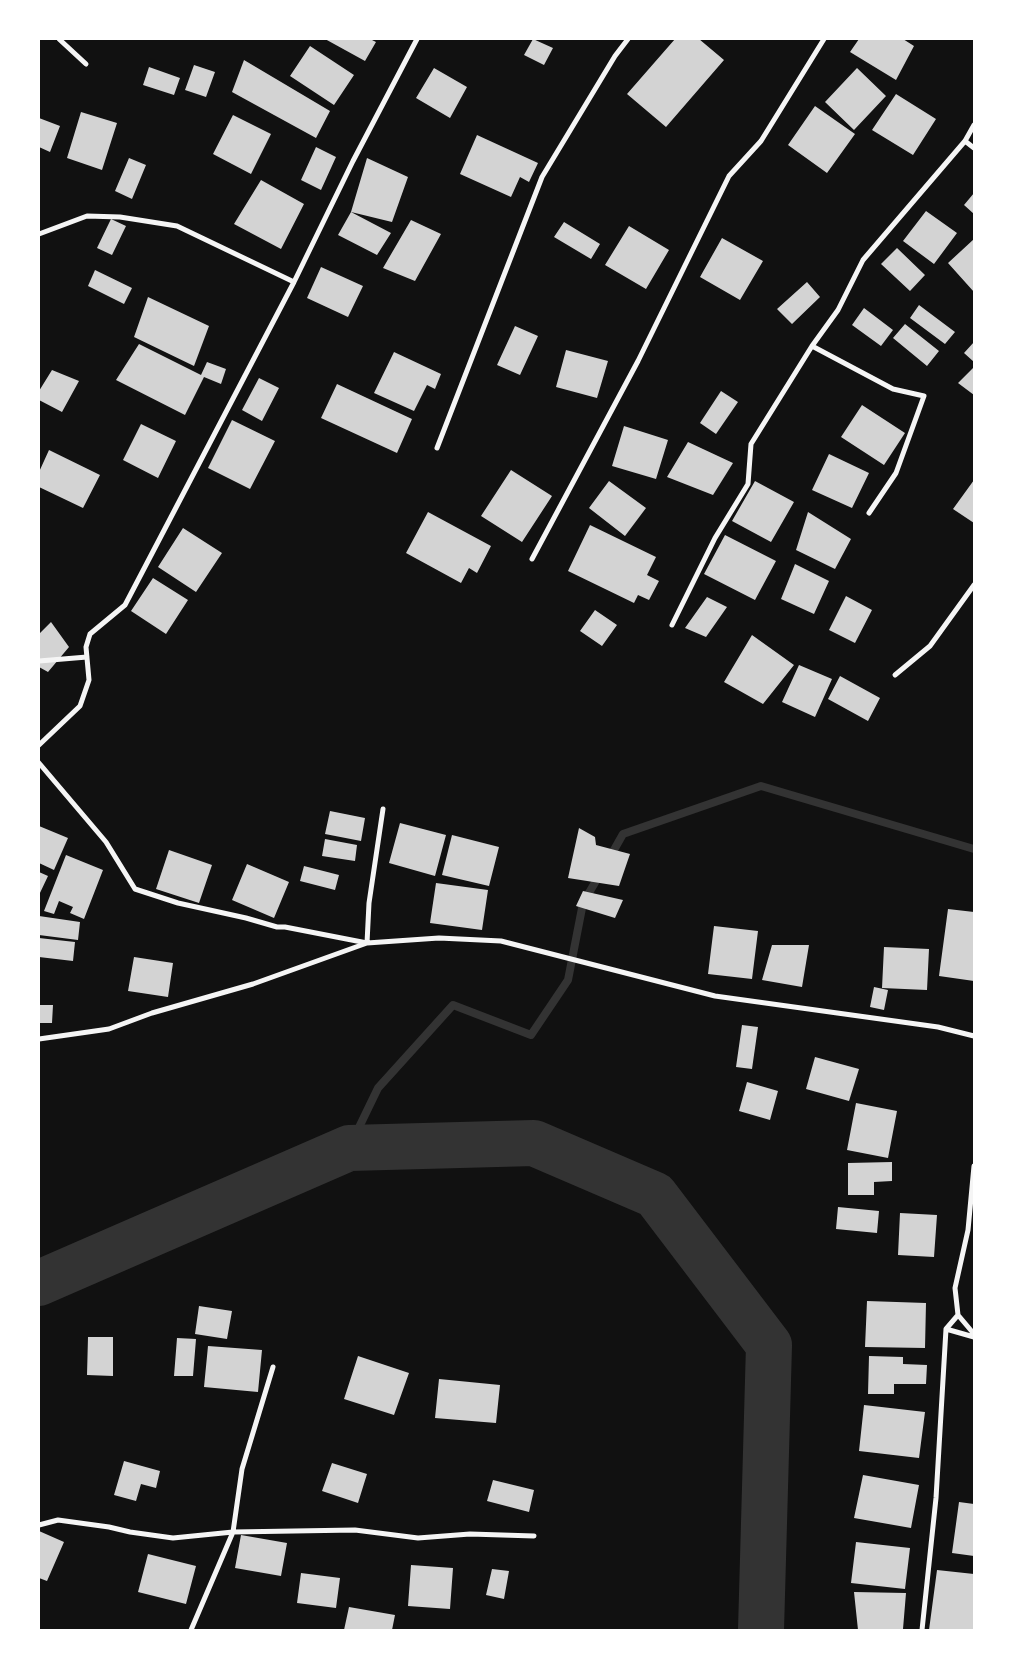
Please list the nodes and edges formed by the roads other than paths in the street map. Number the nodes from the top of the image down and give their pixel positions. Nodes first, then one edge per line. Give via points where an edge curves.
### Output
1 (59, 39) edge
2 (417, 39) edge
3 (628, 39) edge
4 (824, 39) edge
5 (86, 64) dead end
6 (974, 125) edge
7 (965, 141) junction
8 (974, 148) edge
9 (39, 234) edge
10 (294, 282) junction
11 (812, 346) junction
12 (437, 448) dead end
13 (869, 513) dead end
14 (532, 559) dead end
15 (974, 584) edge
16 (672, 624) dead end
17 (87, 657) junction
18 (39, 661) edge
19 (895, 675) dead end
20 (39, 745) edge
21 (40, 765) edge
22 (383, 810) dead end
23 (367, 943) junction
24 (974, 1036) edge
25 (39, 1039) edge
26 (974, 1166) edge
27 (958, 1315) junction
28 (946, 1329) junction
29 (974, 1335) edge
30 (273, 1367) dead end
31 (39, 1525) edge
32 (233, 1532) junction
33 (534, 1536) dead end
34 (191, 1630) edge
35 (922, 1630) edge

1 - 5 street
2 - 10 street
3 - 12 street via 542,177
4 - 14 street via 760,141 728,176 638,361
6 - 7 street
7 - 8 street
7 - 11 street via 863,260 838,310
9 - 10 street via 87,216 120,217 177,226
10 - 17 street via 125,604 90,634
11 - 13 street via 893,389 924,396 896,473
11 - 16 street via 751,444 748,484 715,538
15 - 19 street via 930,646
17 - 18 street
17 - 20 street via 89,680 80,706
21 - 23 street via 106,842 135,889 277,927
22 - 23 street via 369,903
23 - 24 street via 439,938 500,941 715,996 938,1027
23 - 25 street via 253,984 109,1029
26 - 27 street via 968,1230 955,1288
27 - 28 street
27 - 29 street
28 - 29 street
28 - 35 street via 936,1498
30 - 32 street via 242,1469
31 - 32 street via 58,1520 173,1538
32 - 33 street via 355,1530 418,1538 470,1534
32 - 34 street

